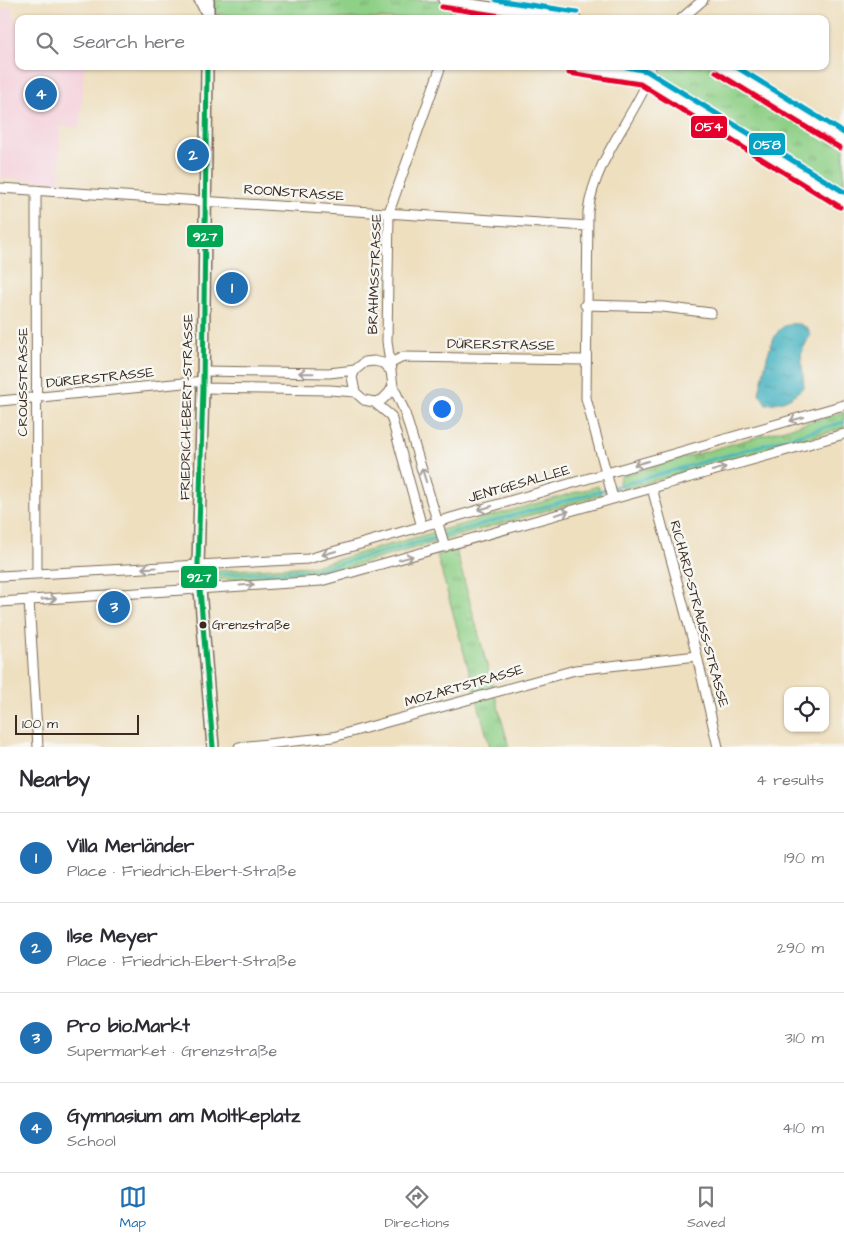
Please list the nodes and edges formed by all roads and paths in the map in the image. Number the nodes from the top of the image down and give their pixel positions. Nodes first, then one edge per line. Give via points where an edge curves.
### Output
1 (199, 0) edge
2 (208, 0) edge
3 (443, 0) edge
4 (703, 0) edge
5 (463, 2) edge
6 (206, 15) edge
7 (208, 15) edge
8 (459, 15) edge
9 (549, 15) edge
10 (686, 15) edge
11 (207, 70) edge
12 (440, 70) edge
13 (600, 70) edge
14 (650, 70) edge
15 (727, 70) edge
16 (648, 80) junction
17 (844, 142) edge
18 (0, 188) edge
19 (36, 190) junction
20 (206, 201) junction
21 (844, 201) edge
22 (389, 212) junction
23 (587, 226) junction
24 (585, 305) junction
25 (711, 313) dead end
26 (585, 360) junction
27 (390, 368) junction
28 (355, 370) junction
29 (203, 380) junction
30 (393, 386) junction
31 (355, 392) junction
32 (37, 399) junction
33 (0, 401) edge
34 (374, 402) junction
35 (844, 405) edge
36 (844, 434) edge
37 (605, 473) junction
38 (652, 488) junction
39 (612, 498) junction
40 (438, 522) junction
41 (422, 527) junction
42 (446, 547) junction
43 (198, 565) junction
44 (37, 574) junction
45 (0, 576) edge
46 (198, 588) junction
47 (29, 600) junction
48 (0, 602) edge
49 (697, 656) junction
50 (38, 747) edge
51 (213, 747) edge
52 (238, 747) edge
53 (718, 747) edge

1 - 6 street
2 - 7 street
3 - 5 street
4 - 10 street
5 - 8 street
5 - 9 street
11 - 20 street, FRIEDRICH-EBERT-STRASSE
12 - 22 street, BRAHMSSTRASSE
13 - 16 street via 638,75
14 - 16 street
15 - 17 street
16 - 21 street
16 - 23 street via 599,172 589,201
18 - 19 street, ROONSTRASSE
19 - 20 street, ROONSTRASSE
19 - 32 street, CROUSSTRASSE
20 - 22 street, ROONSTRASSE
20 - 29 street, FRIEDRICH-EBERT-STRASSE
22 - 23 street, ROONSTRASSE
22 - 27 street, BRAHMSSTRASSE via 387,341
23 - 24 street
24 - 25 street via 663,307
24 - 26 street
26 - 27 street, DÜRERSTRASSE via 403,357
26 - 37 street via 586,398
27 - 28 street via 374,361 365,362
27 - 30 street
28 -> 29 street, DÜRERSTRASSE
28 - 31 street via 352,383
29 - 31 street, DÜRERSTRASSE
29 - 32 street, DÜRERSTRASSE
29 - 43 street, FRIEDRICH-EBERT-STRASSE
30 - 34 street via 382,400
40 -> 30 street via 404,410
31 - 34 street via 364,400
32 - 33 street, DÜRERSTRASSE
32 - 44 street, CROUSSTRASSE
34 - 41 street via 391,416
35 -> 37 street, JENTGESALLEE
38 -> 36 street
37 - 39 street
37 -> 40 street, JENTGESALLEE
38 - 39 street
38 - 49 street, RICHARD-STRAUSS-STRASSE
42 -> 39 street
40 - 41 street, JENTGESALLEE
40 - 42 street
41 -> 43 street, JENTGESALLEE via 308,559
46 -> 42 street via 321,581
43 -> 44 street
43 - 46 street, FRIEDRICH-EBERT-STRASSE
44 - 45 street
47 -> 46 street
46 - 51 street, FRIEDRICH-EBERT-STRASSE
47 - 48 street
47 - 50 street
49 - 52 street, MOZARTSTRASSE via 575,670 334,737
49 - 53 street, RICHARD-STRAUSS-STRASSE

